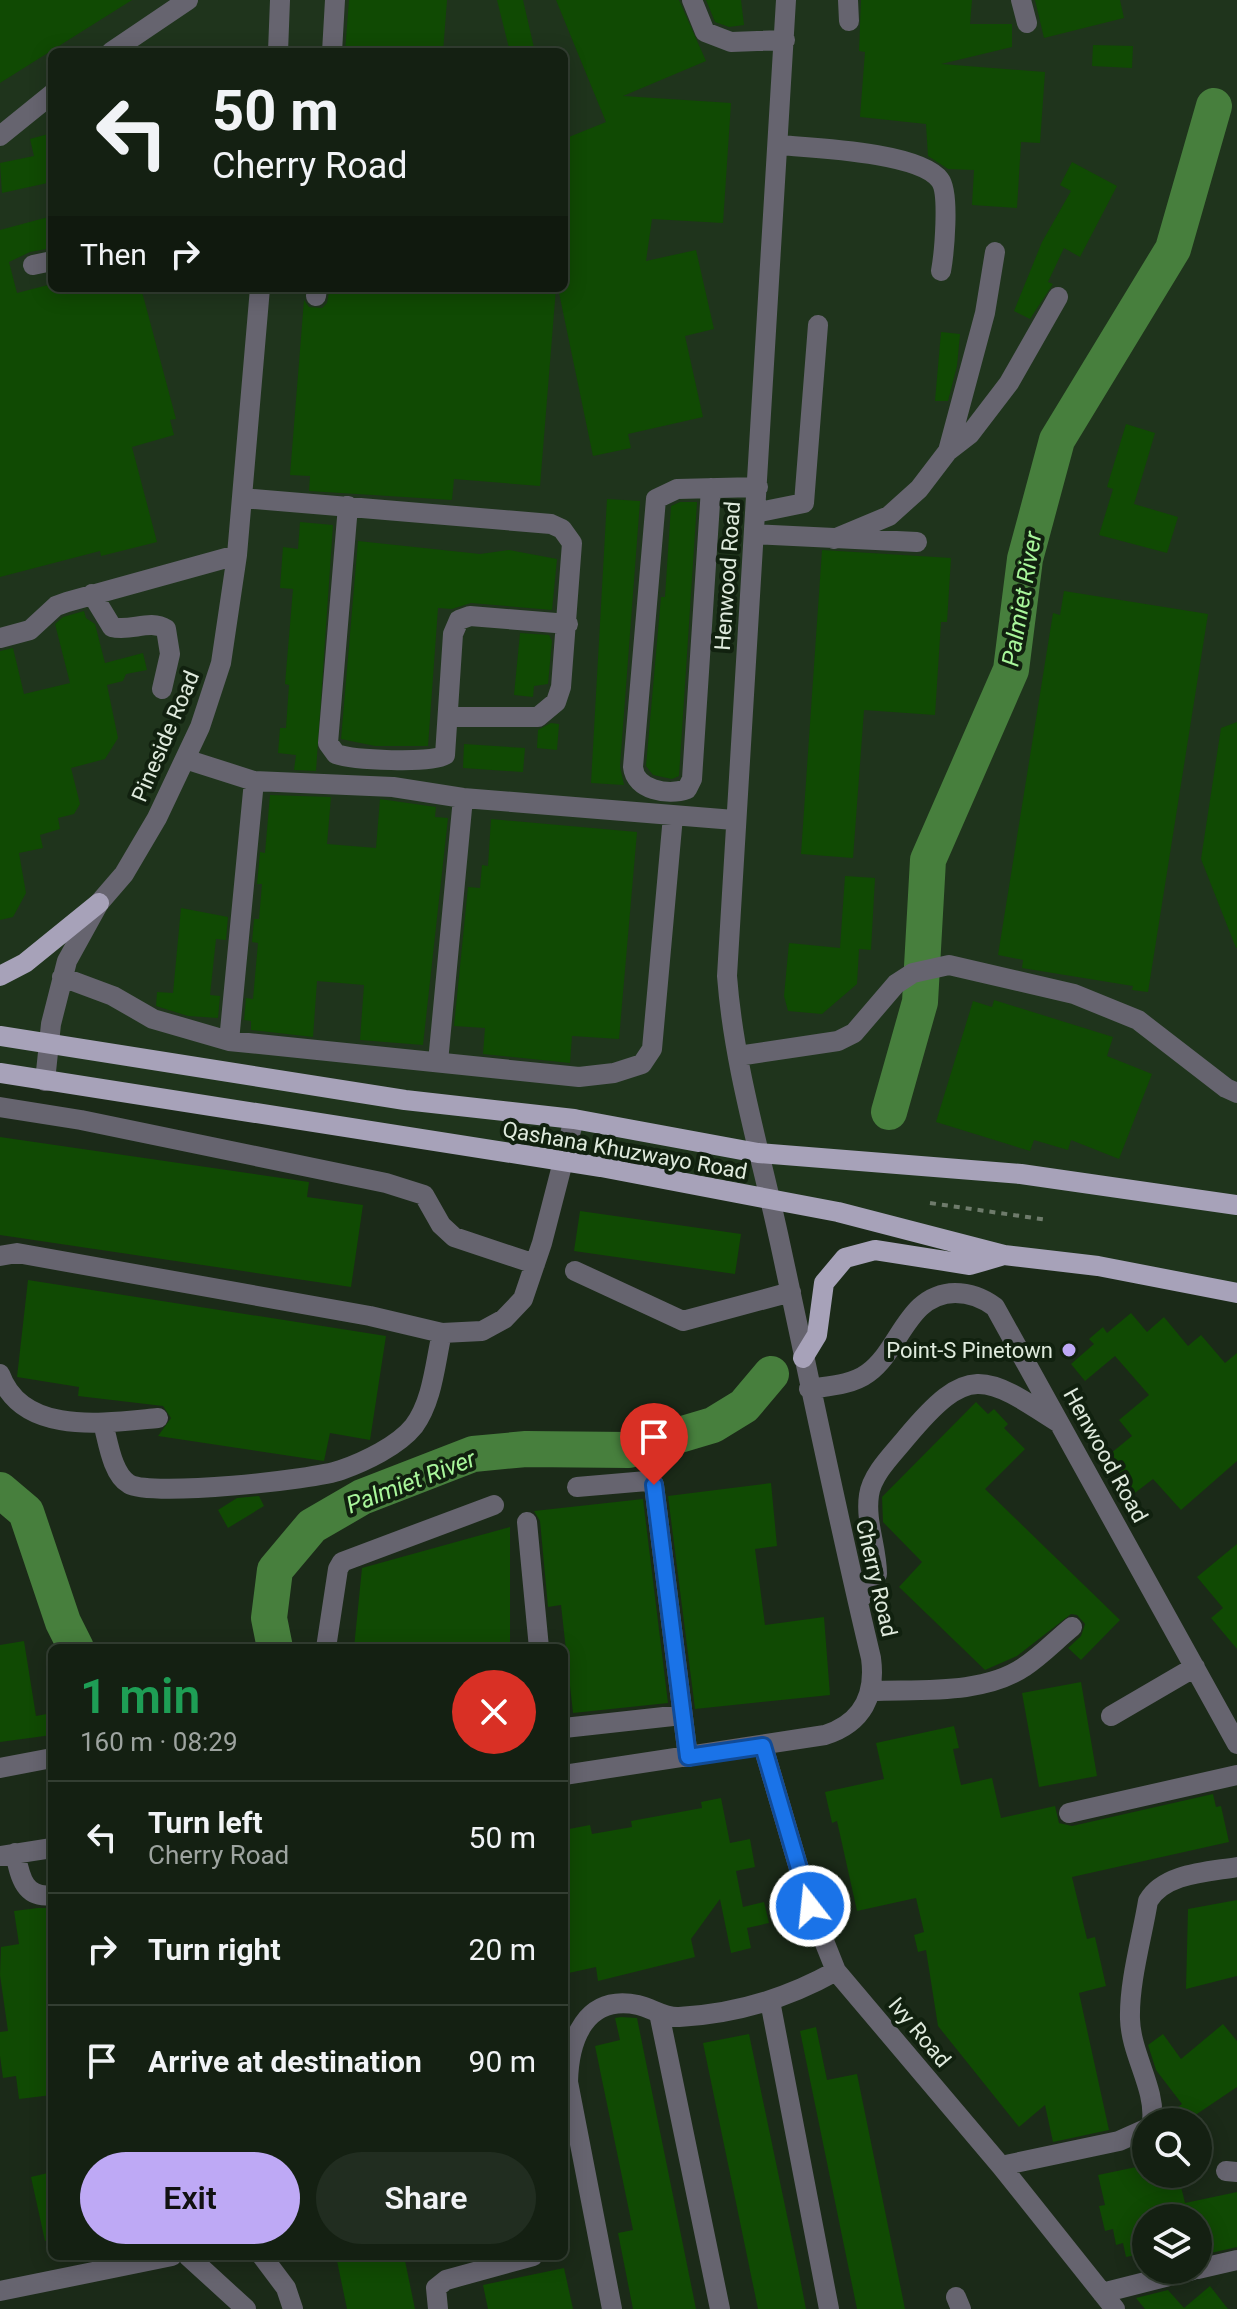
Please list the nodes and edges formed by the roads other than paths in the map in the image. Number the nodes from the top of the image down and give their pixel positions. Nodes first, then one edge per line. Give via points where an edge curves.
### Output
1 (188, 0) edge
2 (280, 0) edge
3 (335, 0) edge
4 (692, 0) edge
5 (786, 0) edge
6 (848, 0) edge
7 (1021, 0) edge
8 (849, 21) dead end
9 (1027, 23) dead end
10 (785, 40) junction
11 (117, 48) edge
12 (278, 48) edge
13 (332, 48) edge
14 (48, 97) edge
15 (0, 136) edge
16 (779, 145) junction
17 (995, 252) dead end
18 (941, 271) dead end
19 (260, 292) edge
20 (1058, 297) dead end
21 (818, 325) dead end
22 (948, 451) junction
23 (758, 487) junction
24 (711, 488) junction
25 (242, 498) junction
26 (348, 506) junction
27 (755, 513) junction
28 (754, 534) junction
29 (834, 539) junction
30 (917, 542) dead end
31 (237, 555) junction
32 (92, 594) junction
33 (568, 624) junction
34 (0, 638) edge
35 (162, 689) dead end
36 (450, 717) junction
37 (185, 759) junction
38 (254, 781) junction
39 (463, 798) junction
40 (673, 816) junction
41 (734, 820) junction
42 (99, 903) junction
43 (0, 976) edge
44 (62, 977) junction
45 (0, 1036) edge
46 (229, 1041) junction
47 (48, 1044) junction
48 (738, 1056) junction
49 (438, 1062) junction
50 (0, 1073) edge
51 (45, 1081) junction
52 (1237, 1093) edge
53 (0, 1107) edge
54 (574, 1119) junction
55 (758, 1153) junction
56 (563, 1161) junction
57 (771, 1201) junction
58 (1237, 1205) edge
59 (1004, 1255) junction
60 (0, 1256) edge
61 (535, 1264) junction
62 (575, 1271) dead end
63 (791, 1292) junction
64 (1237, 1293) edge
65 (442, 1333) junction
66 (803, 1358) junction
67 (0, 1374) edge
68 (809, 1389) junction
69 (158, 1418) dead end
70 (103, 1423) junction
71 (1063, 1426) junction
72 (577, 1487) dead end
73 (494, 1505) dead end
74 (527, 1522) dead end
75 (859, 1601) junction
76 (1072, 1627) dead end
77 (327, 1644) edge
78 (539, 1644) edge
79 (1195, 1667) junction
80 (872, 1691) junction
81 (682, 1715) junction
82 (1111, 1716) dead end
83 (568, 1728) edge
84 (1237, 1744) edge
85 (763, 1746) junction
86 (688, 1757) junction
87 (48, 1759) edge
88 (0, 1768) edge
89 (568, 1774) edge
90 (1237, 1775) edge
91 (1069, 1813) dead end
92 (48, 1849) edge
93 (8, 1855) edge
94 (1237, 1867) edge
95 (48, 1895) edge
96 (836, 1971) junction
97 (770, 2001) junction
98 (659, 2013) junction
99 (1152, 2108) edge
100 (1132, 2135) edge
101 (1001, 2166) junction
102 (152, 2260) edge
103 (192, 2260) edge
104 (265, 2260) edge
105 (518, 2260) edge
106 (1237, 2260) edge
107 (1212, 2265) edge
108 (1155, 2284) edge
109 (0, 2291) edge
110 (1109, 2301) edge
111 (246, 2309) edge
112 (293, 2309) edge
113 (438, 2309) edge
114 (612, 2309) edge
115 (720, 2309) edge
116 (829, 2309) edge

1 - 11 street
2 - 12 street
3 - 13 street
4 - 10 street via 705,32 731,42
5 - 10 street, Henwood Road
6 - 8 street
7 - 9 street
10 - 16 street, Henwood Road
14 - 15 street
16 - 18 street via 887,156 933,173 942,181 944,194
16 - 23 street, Henwood Road
17 - 22 street via 985,313
19 - 25 street, Pineside Road
20 - 22 street via 1009,383 970,434
21 - 27 street via 804,503
22 - 29 street via 901,507
23 - 24 street
23 - 27 street, Henwood Road
24 - 24 street via 677,489 656,499 633,767 635,779 645,787 681,791 692,779
25 - 26 street
25 - 31 street, Pineside Road
26 - 33 street via 557,525 572,543
26 - 36 street via 330,748 340,756 441,758 448,751
27 - 28 street, Henwood Road
28 - 29 street
28 - 41 street, Henwood Road
29 - 30 street
31 - 32 street
31 - 37 street, Pineside Road via 221,663
32 - 34 street via 56,606 30,630
32 - 35 street via 112,627 130,630 155,624 166,629 170,654
33 - 36 street via 561,687 545,713 518,720
33 - 36 street via 470,616 459,620 453,634
37 - 38 street
37 - 42 street, Pineside Road via 124,874
38 - 39 street via 393,787
38 - 46 street
39 - 40 street
39 - 49 street
40 - 41 street
40 - 49 street via 652,1049 645,1062 579,1077
41 - 48 street, Henwood Road via 727,976
42 - 43 main road via 25,963
42 - 44 street, Pineside Road
44 - 46 street via 113,996 153,1019
44 - 47 street, Pineside Road
45 - 47 main road, Qashana Khuzwayo Road
46 - 49 street
47 - 51 street, Pineside Road
47 - 54 main road, Qashana Khuzwayo Road via 405,1100
48 - 52 street via 838,1041 854,1033 884,995 913,973 949,965 1074,994 1138,1020
48 - 55 street, Henwood Road
50 - 51 main road, Qashana Khuzwayo Road
51 - 56 main road, Qashana Khuzwayo Road
53 - 61 street via 386,1183 424,1195 454,1237
54 - 55 main road, Qashana Khuzwayo Road
54 - 56 street
55 - 57 street, Cherry Road
55 - 58 main road, Qashana Khuzwayo Road via 1021,1174
56 - 57 main road, Qashana Khuzwayo Road
56 - 61 street
57 - 59 main road, Qashana Khuzwayo Road via 838,1212
57 - 63 street, Cherry Road
59 - 64 main road, Qashana Khuzwayo Road via 1098,1266
59 - 66 main road via 970,1265 875,1250 845,1258 824,1283 817,1335
60 - 65 street via 17,1253
61 - 65 street via 523,1299 504,1319 482,1331
62 - 63 street via 683,1321
63 - 66 street, Cherry Road
65 - 70 street via 429,1395 414,1426 394,1443 340,1471 139,1489 125,1482 117,1469
66 - 68 street, Cherry Road
67 - 70 street via 11,1397 35,1415
68 - 71 street, Henwood Road via 865,1375 933,1297 971,1294 995,1307
68 - 75 street, Cherry Road
69 - 70 street
71 - 75 street via 997,1386 963,1384 945,1396 891,1457 869,1491 877,1574
71 - 79 street, Henwood Road
72 - 81 street via 647,1481 654,1485
73 - 77 street via 342,1562
74 - 78 street
75 - 80 street, Cherry Road
76 - 80 street via 1025,1667 994,1680
79 - 82 street
79 - 84 street, Henwood Road
80 - 85 street via 858,1716 837,1731
81 - 83 street
81 - 86 street
85 - 86 street
85 - 96 street, Ivy Road via 810,1906
86 - 89 street
87 - 88 street
90 - 91 street
92 - 93 street
93 - 95 street via 24,1885 37,1895
94 - 99 street via 1165,1884 1148,1901 1129,2017
96 - 97 street
96 - 101 street, Ivy Road
97 - 98 street via 681,2017
97 - 116 street
98 - 114 street via 637,2005 601,2010 581,2025 569,2056 568,2082
98 - 115 street
100 - 101 street
101 - 110 street, Ivy Road
102 - 109 street
103 - 111 street
104 - 112 street via 286,2288
105 - 113 street via 446,2280 436,2288
106 - 107 street
108 - 110 street

